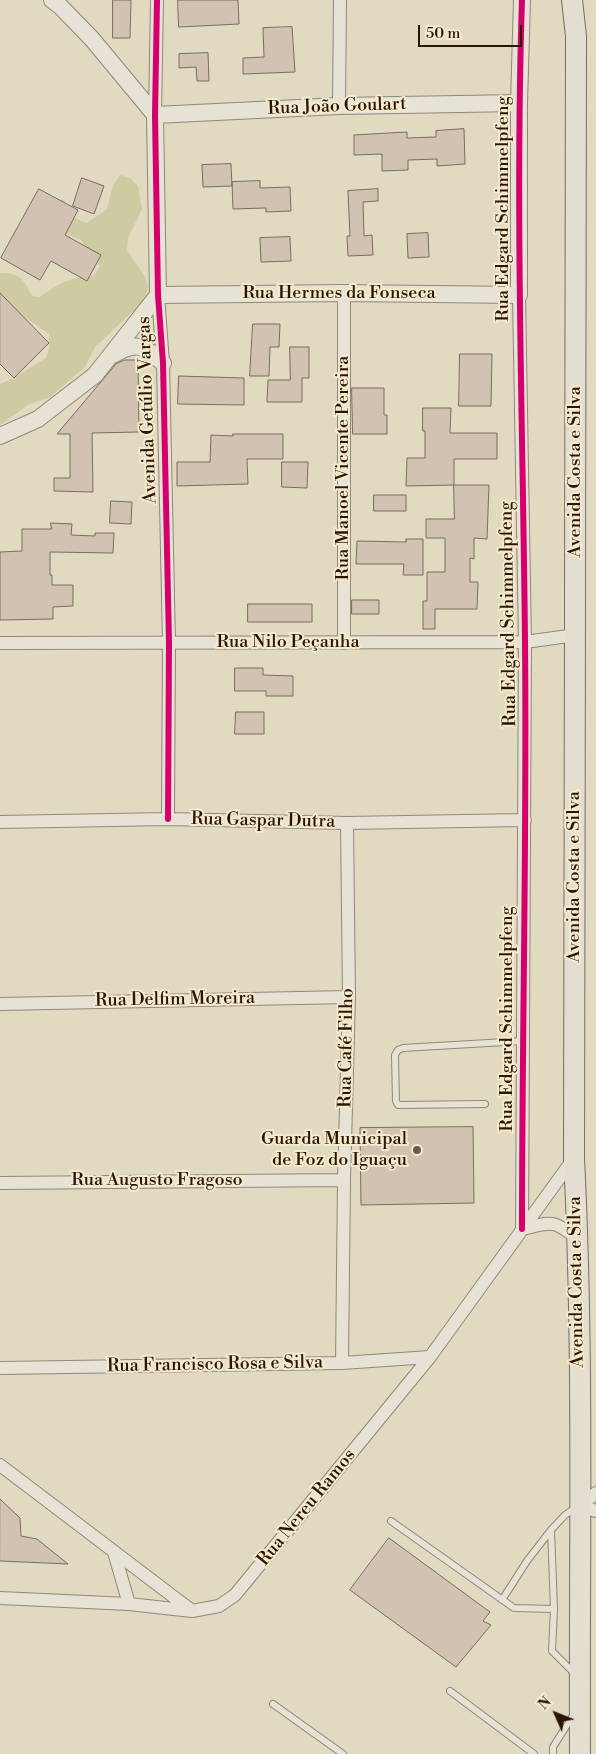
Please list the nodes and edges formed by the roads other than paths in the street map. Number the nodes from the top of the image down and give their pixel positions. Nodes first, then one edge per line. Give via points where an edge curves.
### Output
1 (52, 0) edge
2 (157, 0) edge
3 (340, 0) edge
4 (522, 0) edge
5 (572, 0) edge
6 (519, 103) junction
7 (339, 106) junction
8 (155, 115) junction
9 (344, 293) junction
10 (158, 295) junction
11 (519, 295) junction
12 (111, 356) junction
13 (163, 364) junction
14 (0, 436) edge
15 (576, 635) junction
16 (525, 642) junction
17 (0, 643) edge
18 (168, 643) junction
19 (344, 643) junction
20 (168, 819) junction
21 (525, 820) junction
22 (0, 822) edge
23 (347, 823) junction
24 (349, 997) junction
25 (0, 1004) edge
26 (522, 1041) junction
27 (485, 1104) dead end
28 (574, 1158) junction
29 (344, 1180) junction
30 (0, 1182) edge
31 (522, 1228) junction
32 (578, 1239) junction
33 (430, 1357) junction
34 (342, 1363) junction
35 (0, 1368) edge
36 (0, 1465) edge
37 (591, 1503) edge
38 (391, 1521) dead end
39 (551, 1530) junction
40 (114, 1552) junction
41 (0, 1598) edge
42 (502, 1600) junction
43 (129, 1604) junction
44 (554, 1609) junction
45 (192, 1610) junction
46 (580, 1680) junction
47 (450, 1691) dead end
48 (273, 1704) dead end
49 (580, 1706) junction
50 (526, 1751) edge
51 (343, 1754) edge
52 (534, 1754) edge
53 (553, 1754) edge
54 (580, 1754) edge

1 - 8 street via 92,39
2 - 8 street, Avenida Getúlio Vargas
3 - 7 street
4 - 6 street, Rua Edgard Schimmelpfeng
5 - 15 main road, Avenida Costa e Silva via 576,36
6 - 7 street, Rua João Goulart
6 - 11 street, Rua Edgard Schimmelpfeng
7 - 8 street, Rua João Goulart
8 - 10 street, Avenida Getúlio Vargas
9 - 10 street, Rua Hermes da Fonseca
9 - 11 street, Rua Hermes da Fonseca
9 - 19 street, Rua Manoel Vicente Pereira
10 - 12 street
10 - 13 street, Avenida Getúlio Vargas
11 - 16 street, Rua Edgard Schimmelpfeng
12 - 13 street via 127,346 142,347
12 - 14 street via 95,375 38,419
13 - 18 street, Avenida Getúlio Vargas
15 - 16 street, Rua Nilo Peçanha
15 - 28 main road, Avenida Costa e Silva
16 - 19 street, Rua Nilo Peçanha
16 - 21 street, Rua Edgard Schimmelpfeng
17 - 18 street, Rua Nilo Peçanha
18 - 19 street, Rua Nilo Peçanha
18 - 20 street, Avenida Getúlio Vargas
20 - 22 street, Rua Gaspar Dutra
20 - 23 street, Rua Gaspar Dutra
21 - 23 street, Rua Gaspar Dutra
21 - 26 street, Rua Edgard Schimmelpfeng
23 - 24 street, Rua Café Filho
24 - 25 street, Rua Delfim Moreira
24 - 29 street, Rua Café Filho
26 - 27 lane via 403,1048 395,1055 396,1100 401,1107
26 - 31 street, Rua Edgard Schimmelpfeng
28 - 31 street, Rua Nereu Ramos
28 - 32 main road, Avenida Costa e Silva
29 - 30 street, Rua Augusto Fragoso
29 - 34 street, Rua Café Filho
31 - 32 street via 559,1224
31 - 33 street, Rua Nereu Ramos
32 - 37 main road, Avenida Costa e Silva
33 - 34 street, Rua Francisco Rosa e Silva
33 - 45 street, Rua Nereu Ramos via 236,1595 219,1606
34 - 35 street, Rua Francisco Rosa e Silva
36 - 40 street
37 - 39 lane via 564,1515
37 - 46 main road, Avenida Costa e Silva
38 - 42 lane
39 - 42 lane via 526,1561
39 - 44 lane
40 - 43 street
40 - 45 street
41 - 43 street, Rua Nereu Ramos
42 - 44 lane via 514,1608
43 - 45 street, Rua Nereu Ramos
44 - 46 lane via 552,1651
46 - 49 main road, Avenida Costa e Silva
47 - 50 lane
48 - 51 lane
49 - 53 lane via 553,1747
49 - 54 main road, Avenida Costa e Silva
50 - 52 lane

